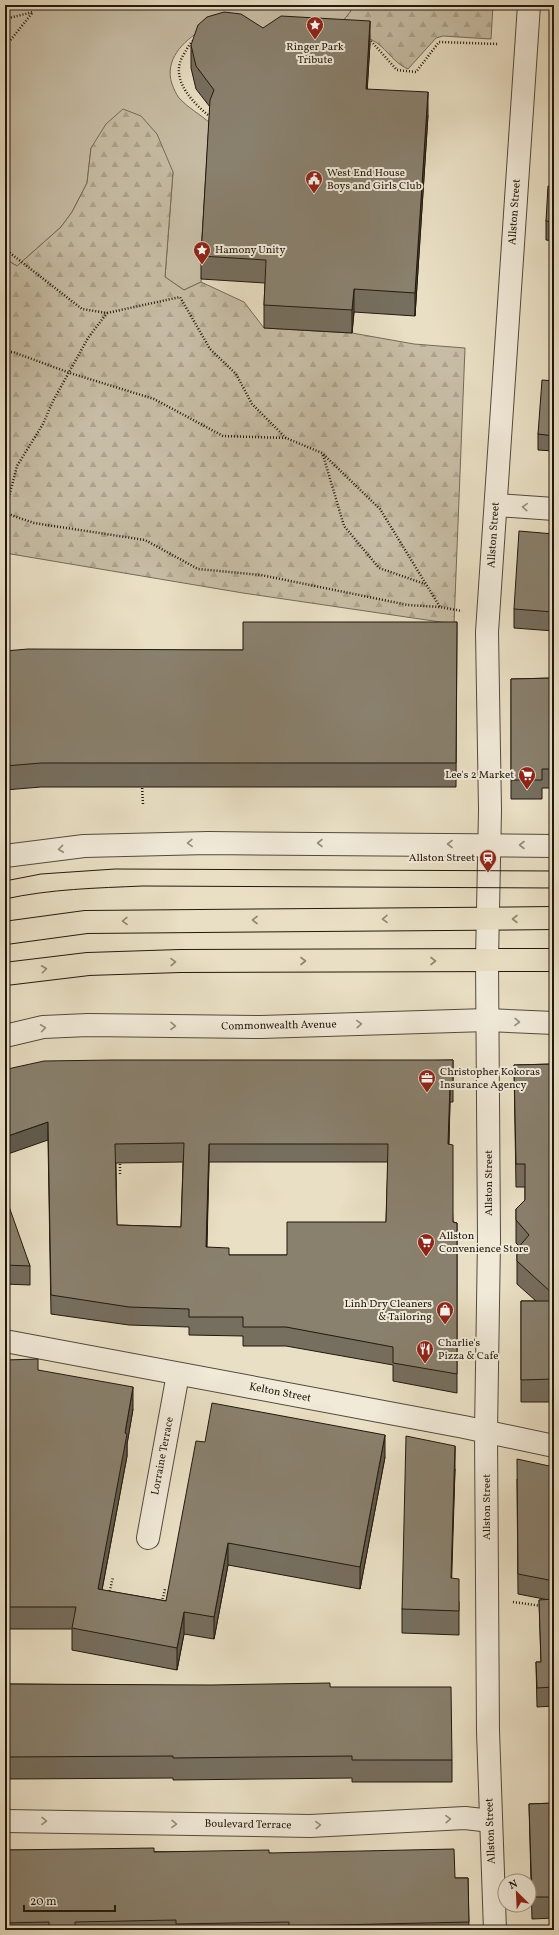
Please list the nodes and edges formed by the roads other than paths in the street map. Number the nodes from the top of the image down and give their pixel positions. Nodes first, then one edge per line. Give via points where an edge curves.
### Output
1 (529, 5) edge
2 (496, 505) junction
3 (554, 509) edge
4 (489, 845) junction
5 (554, 846) edge
6 (5, 856) edge
7 (554, 918) edge
8 (488, 919) junction
9 (5, 933) edge
10 (487, 960) junction
11 (554, 960) edge
12 (5, 974) edge
13 (487, 1020) junction
14 (554, 1023) edge
15 (5, 1036) edge
16 (5, 1341) edge
17 (178, 1374) junction
18 (486, 1432) junction
19 (554, 1446) edge
20 (148, 1538) dead end
21 (5, 1821) edge
22 (491, 1821) junction
23 (495, 1930) edge

1 - 2 street, Allston Street
3 -> 2 street
2 - 4 street, Allston Street via 487,632
5 -> 4 street
4 -> 6 street via 208,843 84,846
4 - 8 street, Allston Street
7 -> 8 main road
8 -> 9 main road via 86,922
8 - 10 street, Allston Street
10 - 11 main road
12 -> 10 main road via 88,964 188,961
10 - 13 street, Allston Street
13 -> 14 street, Commonwealth Avenue
15 -> 13 street, Commonwealth Avenue via 43,1027 88,1024 261,1027
13 - 18 street, Allston Street via 489,1240
16 - 17 street, Kelton Street
17 - 18 street, Kelton Street
17 - 20 street, Lorraine Terrace
18 - 19 street, Kelton Street
18 - 22 street, Allston Street
21 -> 22 street, Boulevard Terrace via 310,1826 465,1818
22 - 23 street, Allston Street

